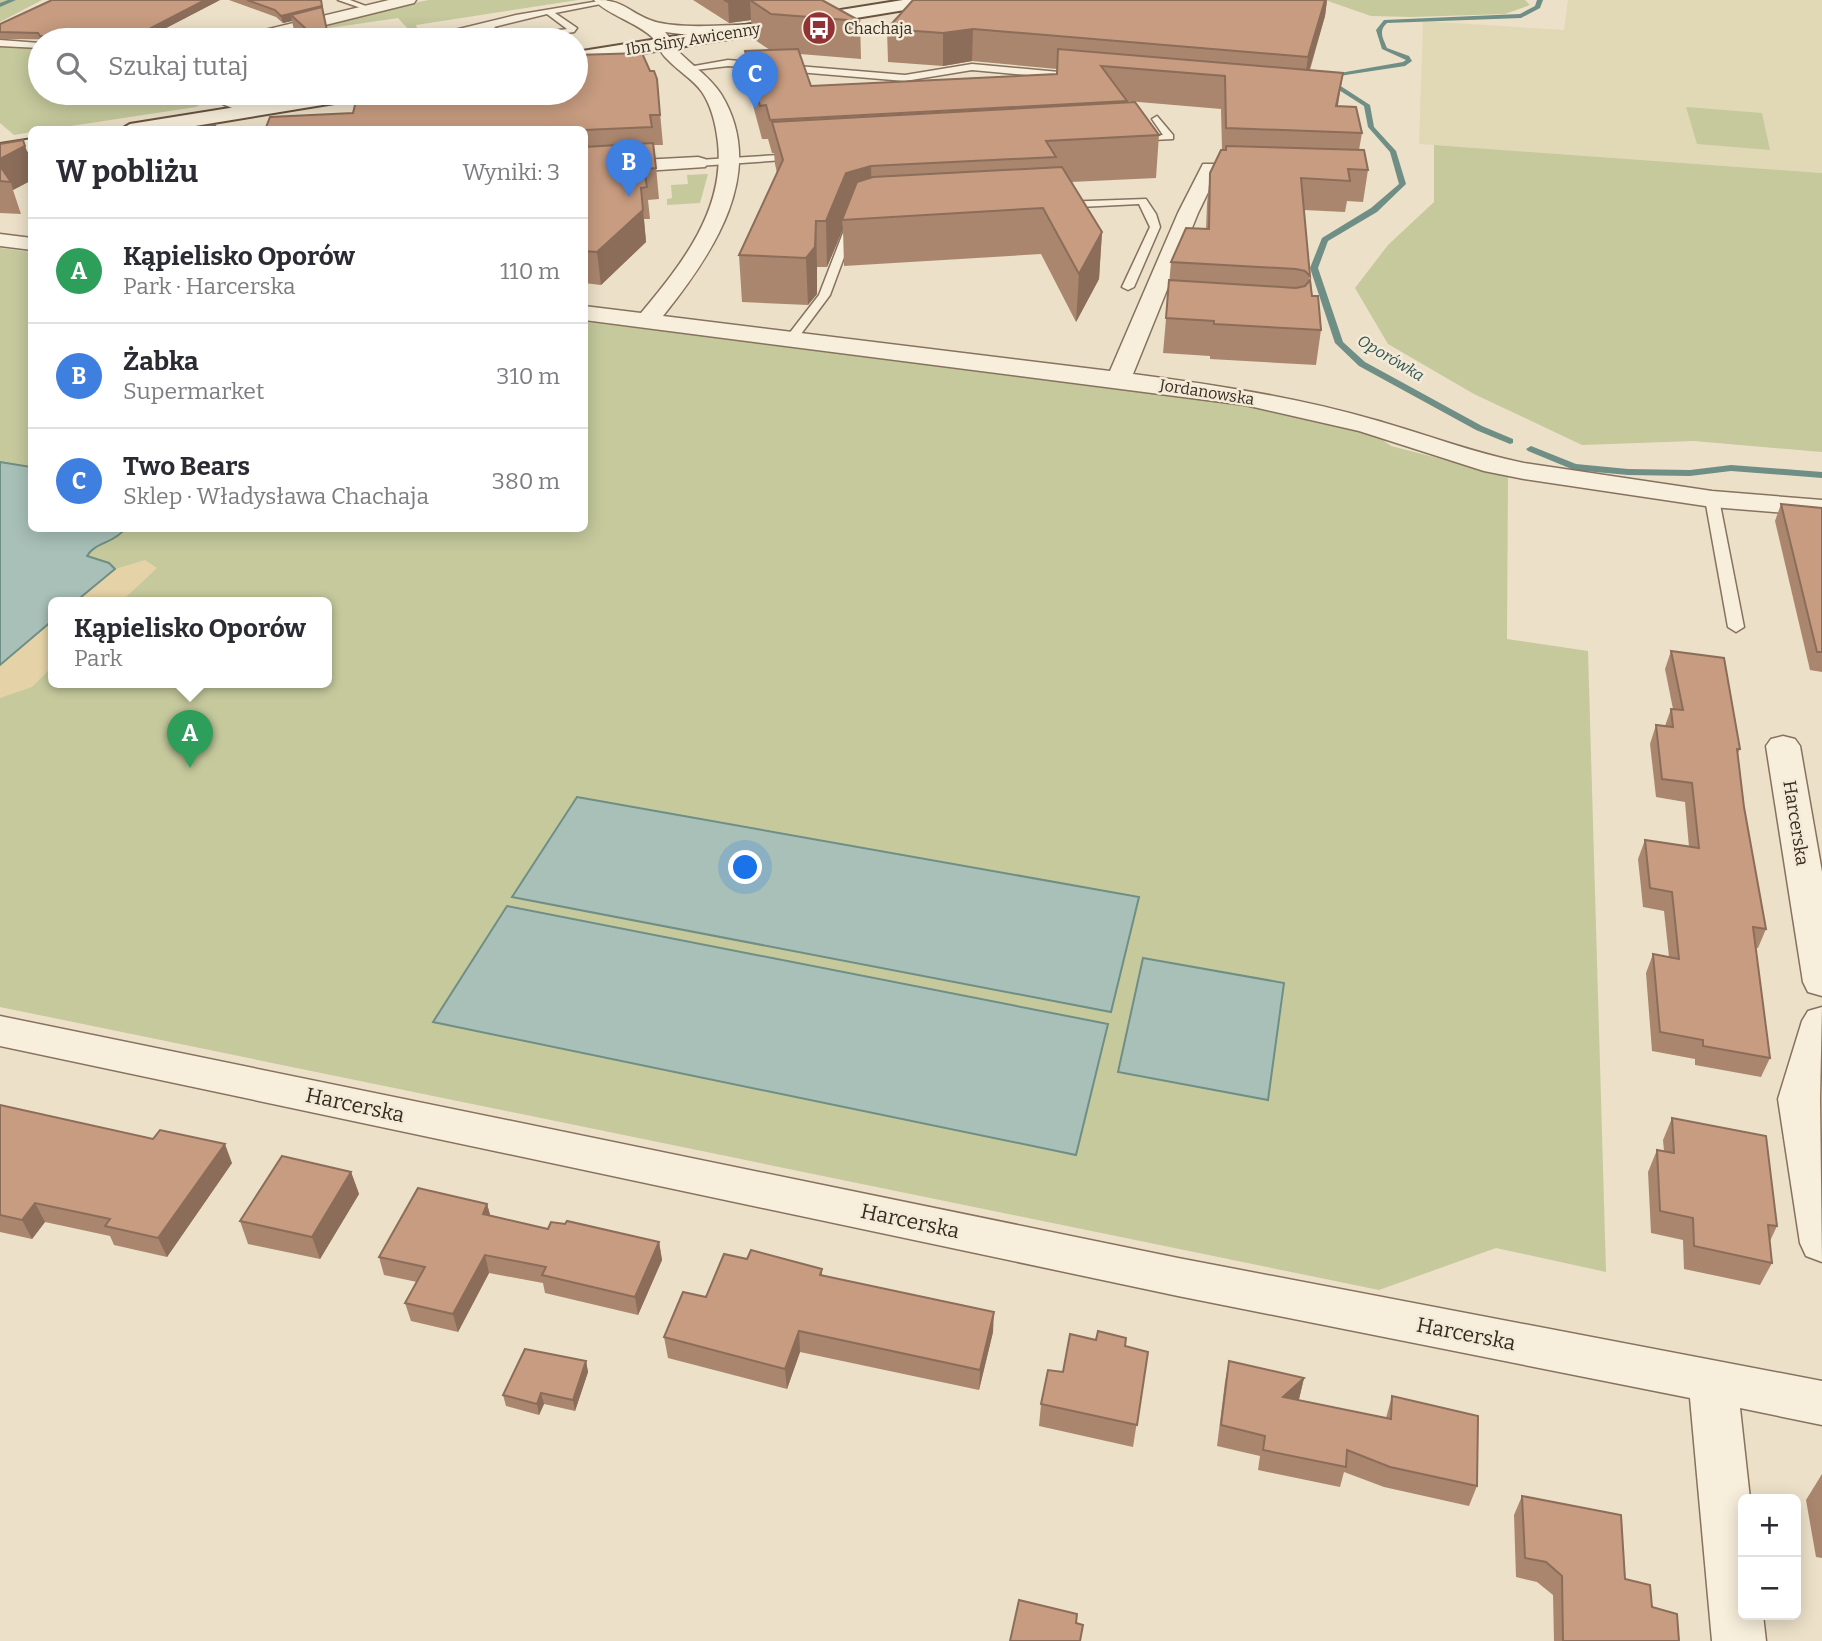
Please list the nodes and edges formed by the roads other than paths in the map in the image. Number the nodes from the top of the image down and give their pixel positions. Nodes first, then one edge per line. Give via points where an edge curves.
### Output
1 (342, 0) edge
2 (408, 0) edge
3 (935, 0) edge
4 (604, 1) edge
5 (367, 8) junction
6 (549, 12) junction
7 (644, 24) junction
8 (488, 26) junction
9 (291, 28) edge
10 (477, 28) edge
11 (491, 28) edge
12 (571, 28) edge
13 (755, 29) junction
14 (0, 43) edge
15 (666, 43) junction
16 (28, 45) edge
17 (588, 56) edge
18 (687, 68) junction
19 (1076, 76) edge
20 (212, 105) edge
21 (248, 105) edge
22 (285, 105) edge
23 (260, 109) junction
24 (200, 118) junction
25 (1157, 119) dead end
26 (153, 126) edge
27 (1127, 139) edge
28 (28, 146) edge
29 (0, 150) edge
30 (802, 157) edge
31 (730, 161) junction
32 (698, 163) joint
33 (588, 169) edge
34 (1280, 171) edge
35 (1048, 206) edge
36 (863, 218) edge
37 (0, 240) edge
38 (28, 244) edge
39 (1128, 286) dead end
40 (1150, 304) junction
41 (1177, 306) edge
42 (588, 314) edge
43 (646, 321) junction
44 (791, 339) junction
45 (1119, 379) junction
46 (1712, 499) junction
47 (1822, 508) edge
48 (1737, 627) dead end
49 (1783, 746) dead end
50 (1822, 982) edge
51 (1822, 1021) edge
52 (0, 1031) edge
53 (1822, 1244) edge
54 (1713, 1383) junction
55 (1822, 1404) edge
56 (1739, 1641) edge

1 - 5 lane
2 - 5 street
3 - 13 street, Ibn Siny Awicenny
4 - 6 lane
4 - 7 street
5 - 9 street
6 - 8 lane
6 - 12 lane
7 - 13 street via 689,30
7 - 15 street
8 - 10 lane
8 - 11 lane
13 - 15 street, Ibn Siny Awicenny
14 - 16 lane
15 - 17 street, Ibn Siny Awicenny
15 - 18 street via 670,54
18 - 19 lane via 728,64 905,78 972,67
18 - 31 street via 706,86 720,110
20 - 24 street
21 - 23 street
22 - 23 street
23 - 24 street
24 - 26 street
25 - 27 lane via 1170,136
28 - 29 street
30 - 31 lane
31 - 32 lane
31 - 43 street via 724,200 710,234 688,270
32 - 33 street
34 - 40 street via 1210,168
35 - 39 lane via 1142,201 1155,226
36 - 44 lane via 852,222 824,295
37 - 38 street
40 - 41 street
40 - 45 street
42 - 43 street, Jordanowska
43 - 44 street, Jordanowska
44 - 45 street, Jordanowska
45 - 46 street, Jordanowska via 1271,402 1493,465
46 - 47 street, Jordanowska
46 - 48 lane
49 - 50 street, Harcerska
51 - 53 street via 1799,1099
52 - 54 street, Harcerska
54 - 55 street, Harcerska
54 - 56 street

